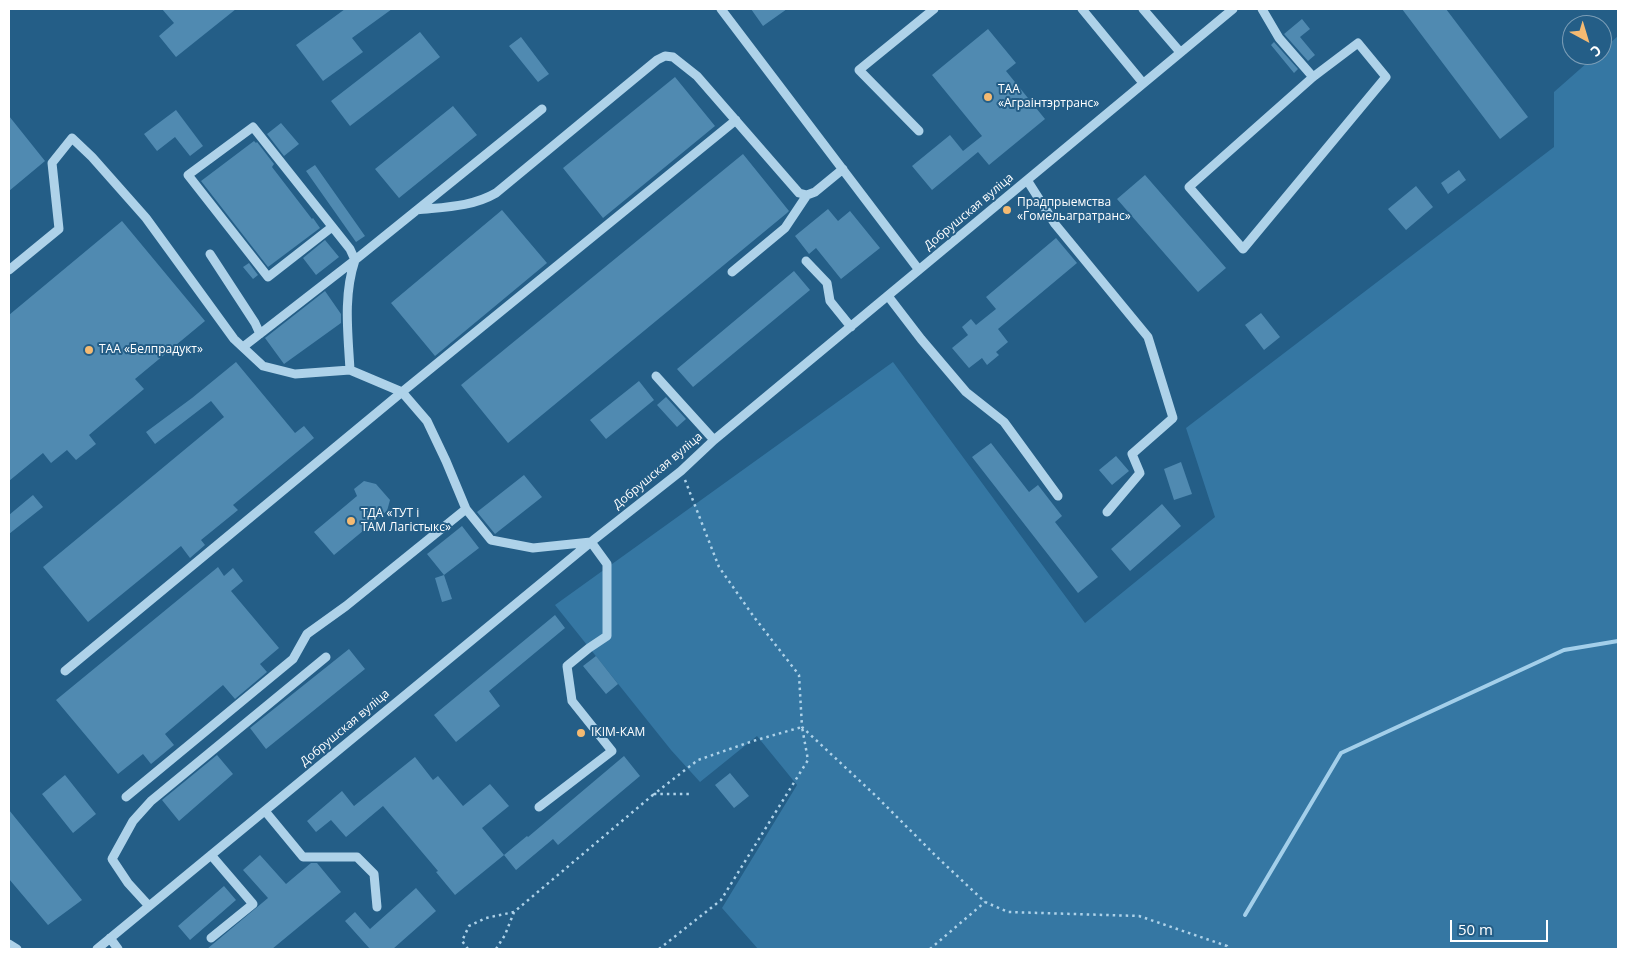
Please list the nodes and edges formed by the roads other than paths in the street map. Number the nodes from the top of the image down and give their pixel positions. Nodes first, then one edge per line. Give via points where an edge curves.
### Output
1 (721, 9) edge
2 (934, 9) edge
3 (1082, 9) edge
4 (1143, 9) edge
5 (1233, 9) edge
6 (1262, 9) edge
7 (1180, 52) junction
8 (1313, 77) junction
9 (1143, 83) junction
10 (542, 109) dead end
11 (736, 120) junction
12 (919, 131) dead end
13 (842, 169) junction
14 (1027, 180) junction
15 (807, 195) junction
16 (417, 210) junction
17 (332, 227) junction
18 (210, 254) dead end
19 (355, 260) junction
20 (806, 261) dead end
21 (9, 270) edge
22 (919, 270) junction
23 (732, 272) dead end
24 (888, 296) junction
25 (851, 327) junction
26 (260, 334) junction
27 (243, 347) junction
28 (350, 370) junction
29 (656, 376) dead end
30 (402, 392) junction
31 (714, 440) junction
32 (1058, 496) dead end
33 (466, 509) junction
34 (1107, 512) dead end
35 (591, 542) junction
36 (326, 657) dead end
37 (66, 671) dead end
38 (126, 797) dead end
39 (539, 807) dead end
40 (265, 811) junction
41 (212, 855) junction
42 (149, 906) junction
43 (377, 907) dead end
44 (110, 938) junction
45 (211, 938) dead end
46 (9, 944) edge
47 (17, 949) edge
48 (97, 949) edge
49 (118, 949) edge

1 - 13 street
2 - 12 street via 859,70
3 - 9 street
4 - 7 street
5 - 7 street, Добрушская вуліца
6 - 8 street via 1279,38
7 - 9 street, Добрушская вуліца
8 - 8 street via 1358,43 1386,77 1243,249 1189,187
9 - 14 street, Добрушская вуліца
10 - 16 street
11 - 15 street via 799,193
11 - 16 street via 697,76 673,57 665,56 486,200
11 - 30 street
13 - 15 street
13 - 22 street
14 - 22 street, Добрушская вуліца
14 - 34 street via 1055,224 1148,337 1173,418 1132,454 1140,473
15 - 23 street via 785,228
16 - 19 street
17 - 17 street via 253,127 188,175 268,277
17 - 19 street
18 - 26 street
19 - 26 street
19 - 28 street via 347,297
20 - 25 street via 827,282 830,301
21 - 27 street via 59,229 52,164 72,138 146,218
22 - 24 street, Добрушская вуліца
24 - 25 street, Добрушская вуліца
24 - 32 street via 966,392 1004,422
25 - 31 street, Добрушская вуліца
26 - 27 street
27 - 28 street via 263,366 294,374
28 - 30 street
29 - 31 street
30 - 33 street via 427,422
30 - 37 street
31 - 35 street, Добрушская вуліца via 681,471
33 - 35 street via 491,540 533,548
33 - 38 street via 308,634 293,659
35 - 39 street via 606,564 608,636 567,666 572,701 612,751
35 - 40 street, Добрушская вуліца
36 - 42 street via 151,801 133,821 112,859
40 - 41 street, Добрушская вуліца
40 - 43 street via 303,857 357,857 374,874
41 - 42 street, Добрушская вуліца
41 - 45 street via 253,904
42 - 44 street, Добрушская вуліца
44 - 48 street, Добрушская вуліца
44 - 49 street
46 - 47 street

